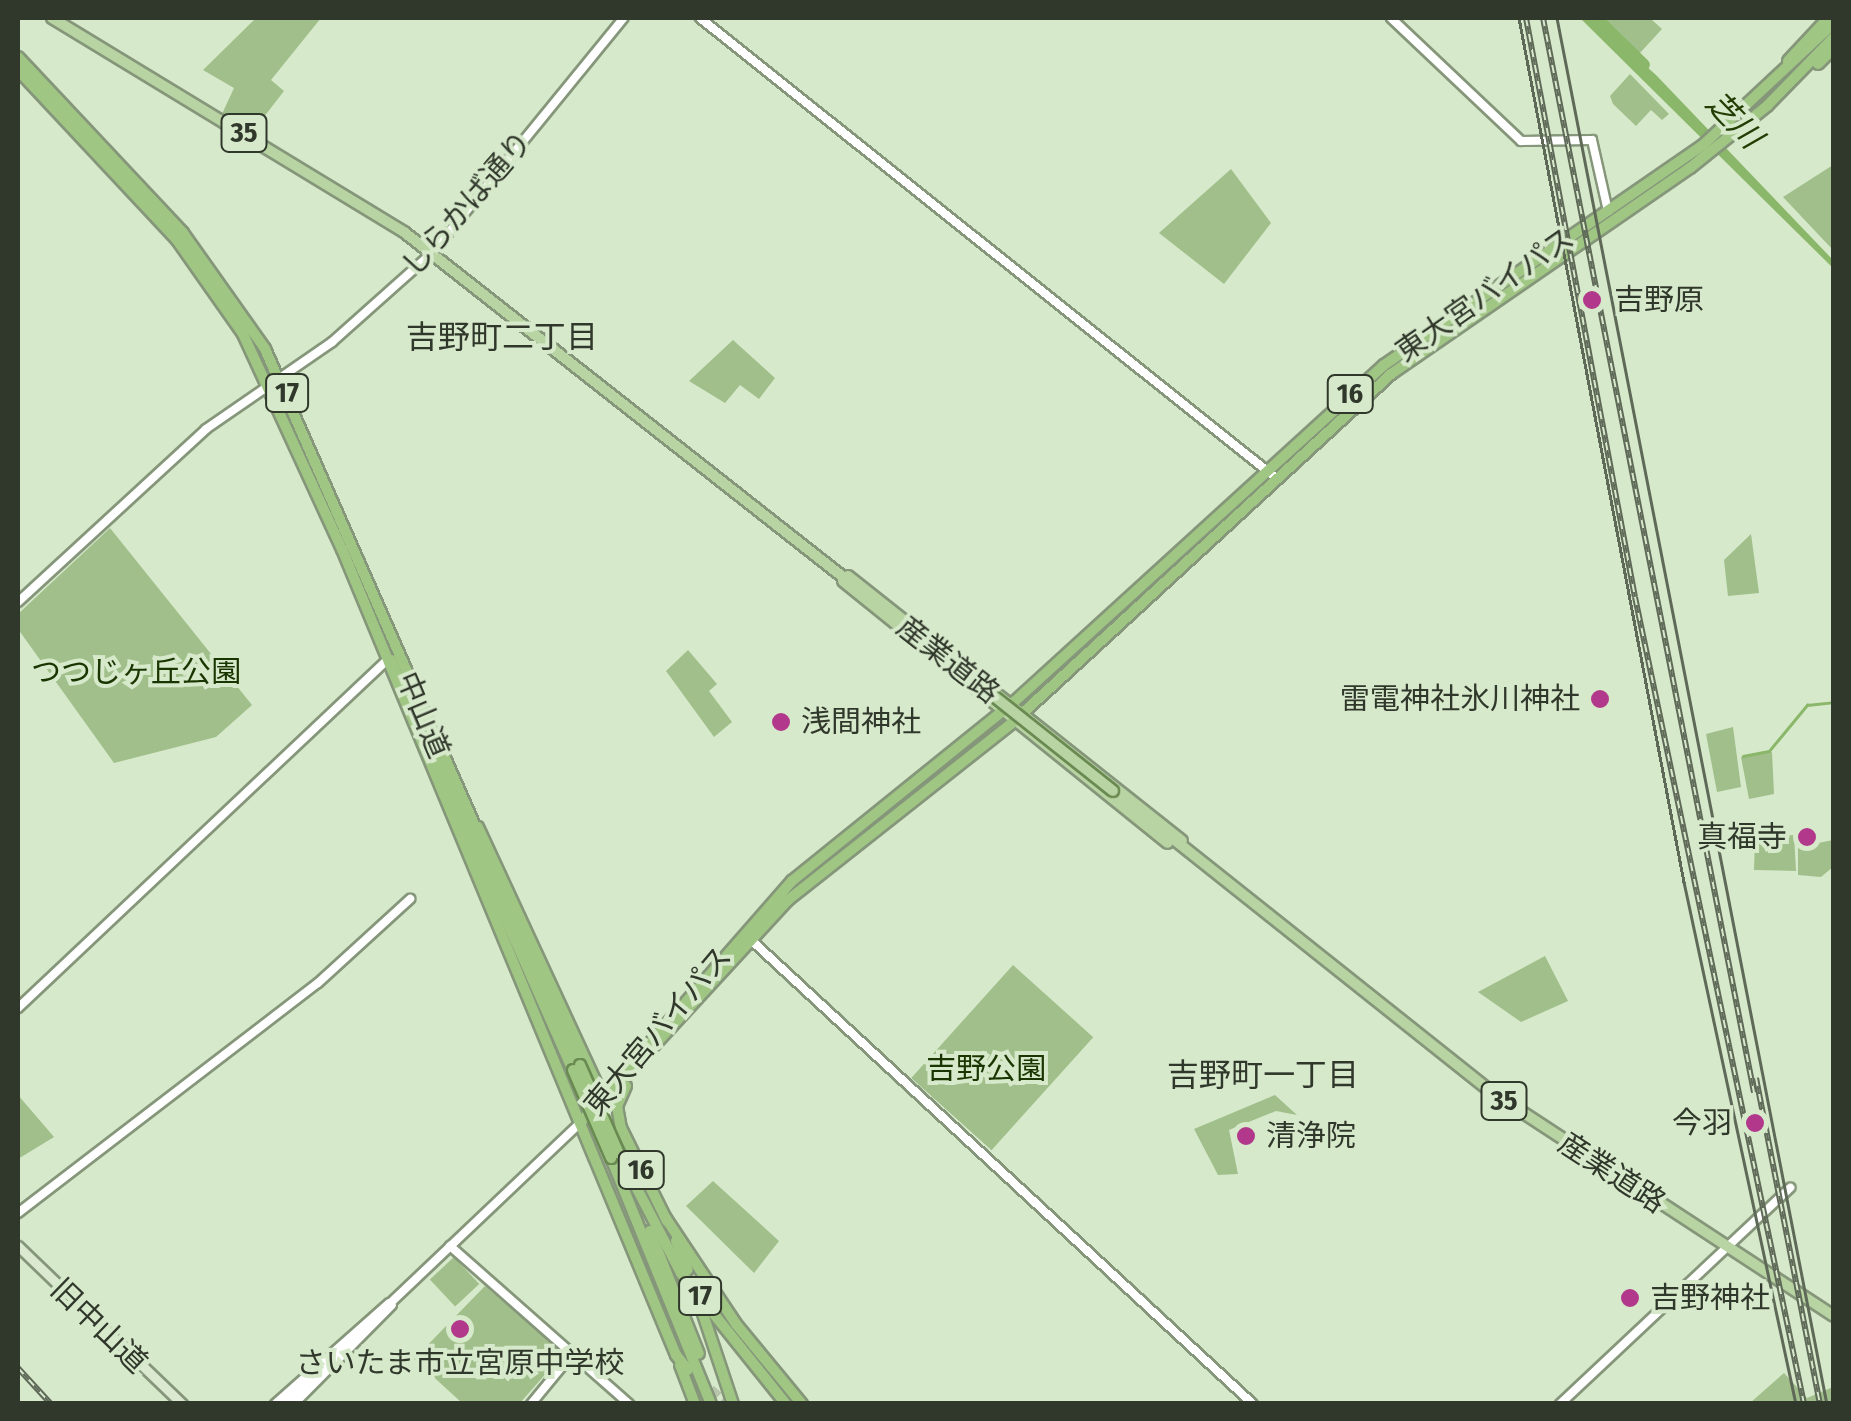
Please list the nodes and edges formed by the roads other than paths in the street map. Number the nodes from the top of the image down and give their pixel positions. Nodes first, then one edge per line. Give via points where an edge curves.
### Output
1 (52, 18) edge
2 (624, 18) edge
3 (700, 18) edge
4 (1391, 18) edge
5 (1831, 20) edge
6 (1834, 37) edge
7 (1834, 48) edge
8 (18, 56) edge
9 (18, 70) edge
10 (1763, 102) junction
11 (1707, 148) junction
12 (1608, 211) junction
13 (1608, 224) junction
14 (432, 252) junction
15 (280, 377) junction
16 (268, 384) junction
17 (1272, 474) junction
18 (342, 549) junction
19 (836, 571) junction
20 (18, 602) edge
21 (384, 662) junction
22 (1014, 702) junction
23 (1025, 711) junction
24 (1002, 712) junction
25 (1013, 722) junction
26 (415, 735) junction
27 (452, 793) junction
28 (1196, 857) junction
29 (410, 899) dead end
30 (747, 936) junction
31 (18, 1008) edge
32 (636, 1068) junction
33 (603, 1097) junction
34 (580, 1122) junction
35 (621, 1128) junction
36 (615, 1156) junction
37 (629, 1179) junction
38 (1790, 1188) dead end
39 (18, 1213) edge
40 (665, 1217) junction
41 (18, 1246) edge
42 (450, 1246) junction
43 (1726, 1248) junction
44 (688, 1270) dead end
45 (394, 1301) junction
46 (703, 1314) dead end
47 (1834, 1316) edge
48 (573, 1353) junction
49 (676, 1355) junction
50 (688, 1370) tunnel mouth
51 (304, 1394) junction
52 (182, 1404) edge
53 (275, 1404) edge
54 (284, 1404) edge
55 (294, 1404) edge
56 (314, 1404) edge
57 (530, 1404) edge
58 (628, 1404) edge
59 (695, 1404) edge
60 (715, 1404) edge
61 (734, 1404) edge
62 (786, 1404) edge
63 (802, 1404) edge
64 (1253, 1404) edge
65 (1560, 1404) edge

1 - 14 main road, 産業道路 / 35
2 - 14 street, しらかば通り
3 - 17 street
4 - 12 street via 1521,141 1592,140
5 - 10 highway, 東大宮バイパス / 16
6 - 10 highway, 東大宮バイパス / 16
7 - 10 highway, 東大宮バイパス / 16
8 - 15 highway, 中山道 / 17 via 183,233
9 - 16 highway, 中山道 / 17 via 202,270
10 - 11 highway, 東大宮バイパス / 16
11 - 12 highway, 東大宮バイパス / 16
11 - 13 highway, 東大宮バイパス / 16
12 - 13 street
12 - 17 highway, 東大宮バイパス / 16 via 1427,331
13 - 17 highway, 東大宮バイパス / 16 via 1433,340
14 - 15 street, しらかば通り via 332,342
14 - 19 main road, 産業道路 / 35
15 - 16 street, しらかば通り
15 - 27 highway, 中山道 / 17
16 - 18 highway, 中山道 / 17
16 - 20 street, しらかば通り via 206,429
17 - 22 highway, 東大宮バイパス / 16
17 - 23 highway, 東大宮バイパス / 16
18 - 21 highway, 中山道 / 17
18 - 27 highway, 17
19 - 22 main road, 35 via 862,582
19 - 24 main road, 35 via 852,593
19 - 28 main road, 産業道路 / 35, bridge
21 - 26 highway, 中山道 / 17
21 - 31 street
22 - 23 main road, 35
22 - 24 highway, 東大宮バイパス / 16
23 - 25 highway, 東大宮バイパス / 16
23 - 28 main road, 35 via 1173,830
24 - 25 main road, 35
24 - 30 highway, 東大宮バイパス / 16 via 792,880
25 - 28 main road, 35 via 1166,842
25 - 30 highway, 東大宮バイパス / 16
26 - 27 highway
26 - 34 highway, 中山道 / 17
27 - 33 highway via 504,873
27 - 36 highway, 中山道 / 17, bridge
28 - 43 main road, 産業道路 / 35 via 1493,1093
29 - 39 street via 309,990
30 - 32 highway, 東大宮バイパス / 16
30 - 33 highway, 東大宮バイパス / 16
30 - 64 street
32 - 33 highway, 東大宮バイパス / 16
32 - 35 highway, 16 via 617,1106
33 - 34 highway, 東大宮バイパス / 16
34 - 35 highway
34 - 42 street
34 - 49 highway, 中山道 / 16
35 - 40 highway, 16
36 - 37 highway, 中山道 / 17
36 - 60 highway, 16
37 - 60 highway, 16
37 - 62 highway, 中山道 / 17 via 682,1272
38 - 43 street
40 - 44 highway, 16
40 - 63 highway via 736,1324
41 - 52 main road, 旧中山道
42 - 45 street
42 - 48 street
43 - 47 main road, 産業道路 / 35
43 - 65 street
45 - 51 street via 387,1316
45 - 53 street via 378,1306
45 - 54 street
46 - 61 highway
48 - 57 street
48 - 58 street
49 - 50 highway, 中山道 / 17
49 - 59 highway, 16
51 - 55 street
51 - 56 street

